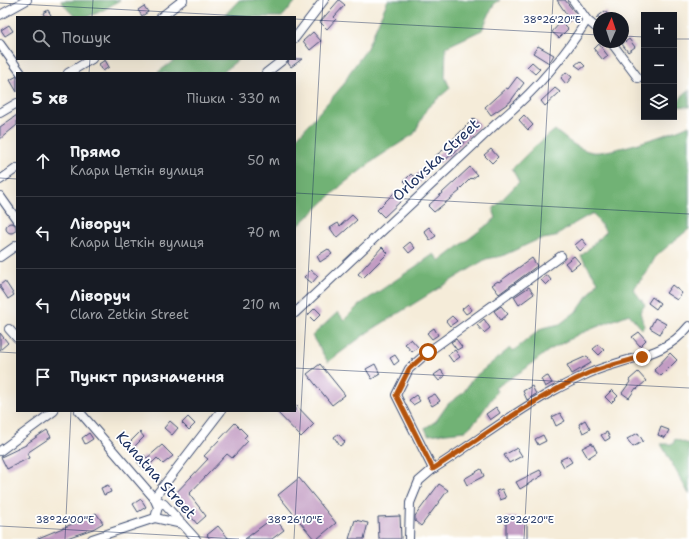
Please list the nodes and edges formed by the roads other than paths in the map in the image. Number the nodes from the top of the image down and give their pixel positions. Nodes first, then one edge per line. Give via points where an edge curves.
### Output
1 (27, 0) edge
2 (183, 0) edge
3 (324, 0) edge
4 (573, 0) edge
5 (0, 15) edge
6 (162, 16) edge
7 (587, 20) junction
8 (593, 25) edge
9 (296, 37) edge
10 (0, 44) edge
11 (616, 48) edge
12 (90, 60) edge
13 (283, 60) edge
14 (20, 72) edge
15 (70, 72) edge
16 (267, 72) edge
17 (638, 78) dead end
18 (16, 104) edge
19 (0, 113) edge
20 (16, 169) edge
21 (0, 180) edge
22 (0, 196) edge
23 (16, 219) edge
24 (16, 245) edge
25 (561, 256) dead end
26 (0, 257) edge
27 (296, 312) edge
28 (689, 326) edge
29 (9, 329) dead end
30 (16, 337) edge
31 (53, 412) edge
32 (80, 412) edge
33 (219, 412) edge
34 (0, 451) edge
35 (433, 469) junction
36 (154, 498) junction
37 (155, 518) junction
38 (182, 524) junction
39 (95, 538) edge
40 (196, 539) edge
41 (409, 539) edge

1 - 5 street
2 - 6 street
3 - 9 street
4 - 7 street
7 - 8 street
7 - 27 street, Orlovska Street via 548,73 518,105
10 - 14 street
11 - 17 street
12 - 15 street
13 - 16 street
18 - 19 street
20 - 21 street
22 - 23 street
24 - 26 street
25 - 35 street via 428,352 409,369 396,395
28 - 35 street via 667,347 590,373 553,391
29 - 30 street
31 - 34 street
32 - 36 street, Kanatna Street
33 - 36 street
35 - 41 street via 419,482 410,503
36 - 37 street via 158,507
36 - 38 street, Kanatna Street via 164,504
37 - 38 street
37 - 39 street
38 - 40 street, Kanatna Street

